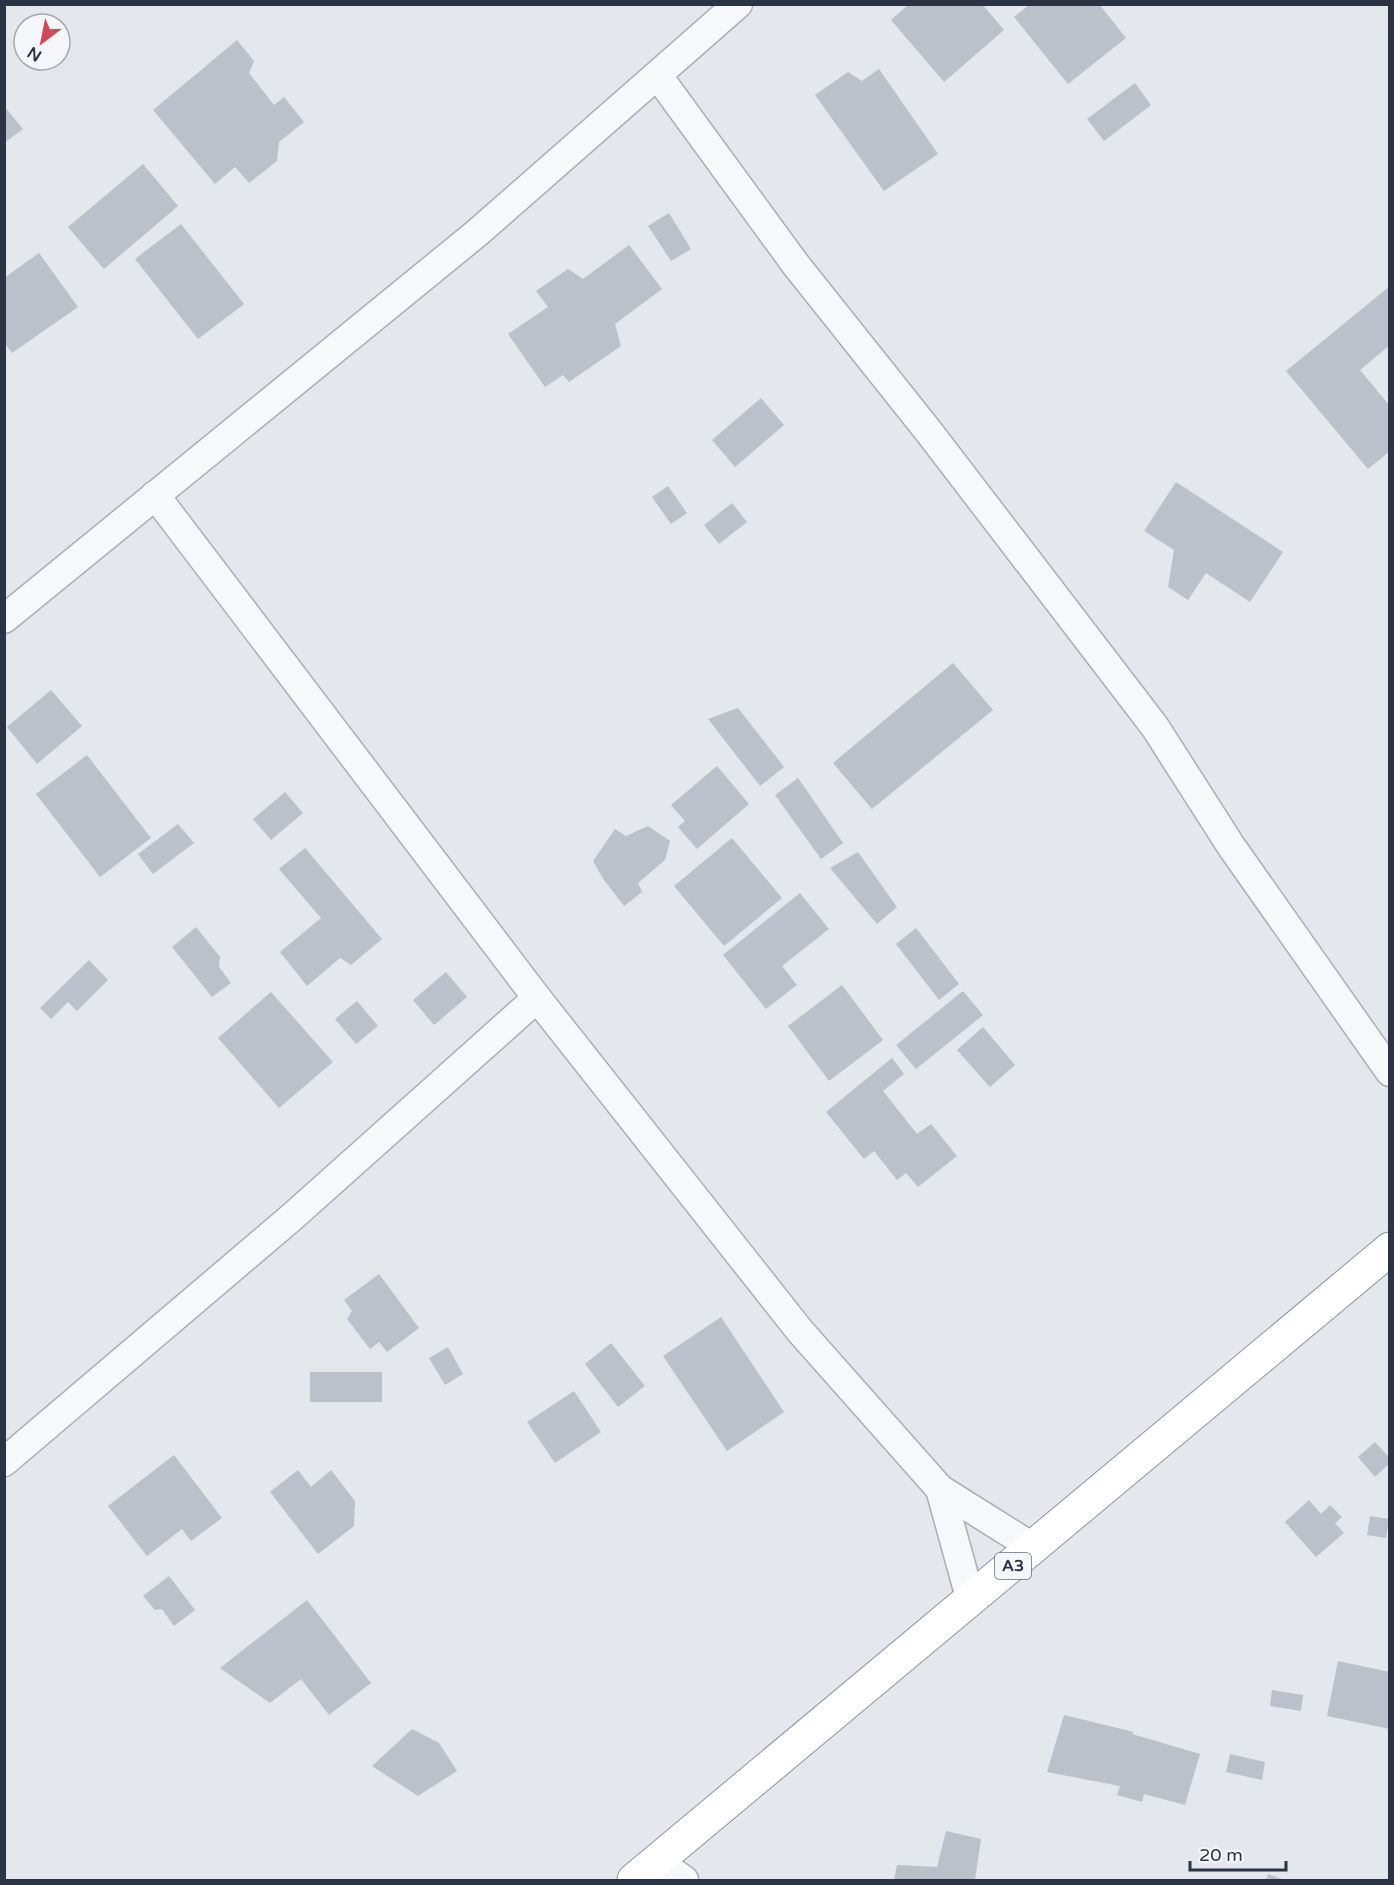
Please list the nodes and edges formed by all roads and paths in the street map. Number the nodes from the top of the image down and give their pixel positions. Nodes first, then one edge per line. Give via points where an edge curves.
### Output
1 (738, 4) edge
2 (658, 76) junction
3 (155, 495) junction
4 (4, 619) edge
5 (537, 998) junction
6 (1389, 1072) edge
7 (1389, 1249) edge
8 (4, 1462) edge
9 (940, 1489) junction
10 (1034, 1548) junction
11 (971, 1601) junction
12 (646, 1871) edge
13 (684, 1881) edge

1 - 2 street
2 - 3 street via 477,233
2 - 6 street via 796,265 1155,727 1231,846
3 - 4 street
3 - 5 street
5 - 8 street via 292,1217
5 - 9 street via 800,1331
7 - 10 highway, A3
9 - 10 street
9 - 11 street
10 - 11 highway, A3
11 - 12 highway, A3
12 - 13 street

